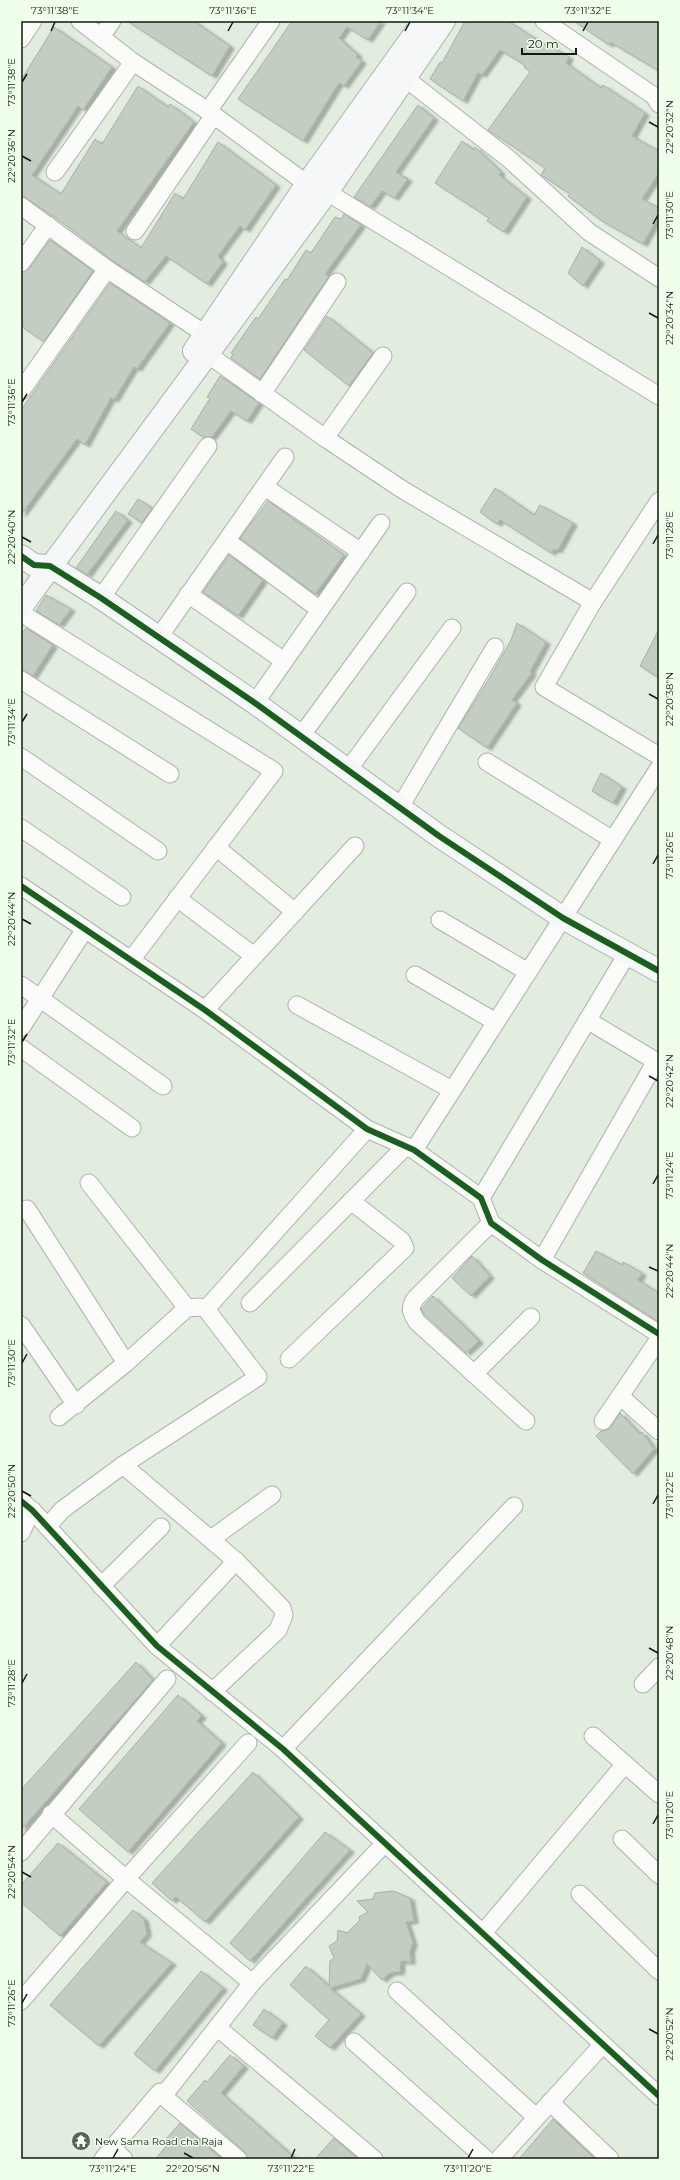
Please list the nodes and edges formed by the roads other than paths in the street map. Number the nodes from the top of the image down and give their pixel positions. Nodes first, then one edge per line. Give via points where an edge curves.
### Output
1 (33, 21) edge
2 (80, 21) edge
3 (112, 21) edge
4 (271, 21) edge
5 (424, 21) edge
6 (444, 21) edge
7 (544, 21) edge
8 (101, 36) junction
9 (21, 39) edge
10 (133, 62) junction
11 (406, 78) junction
12 (659, 104) edge
13 (211, 113) junction
14 (55, 172) dead end
15 (307, 184) junction
16 (327, 192) junction
17 (21, 206) edge
18 (48, 225) junction
19 (135, 231) dead end
20 (21, 263) edge
21 (108, 269) junction
22 (659, 278) edge
23 (337, 282) dead end
24 (204, 345) junction
25 (383, 356) dead end
26 (21, 391) edge
27 (262, 394) junction
28 (659, 396) edge
29 (325, 438) junction
30 (208, 446) dead end
31 (285, 457) dead end
32 (265, 487) junction
33 (659, 501) edge
34 (381, 523) dead end
35 (227, 541) junction
36 (361, 552) junction
37 (35, 562) edge
38 (21, 584) edge
39 (407, 592) dead end
40 (188, 594) junction
41 (101, 598) junction
42 (593, 602) junction
43 (21, 607) edge
44 (320, 610) junction
45 (21, 613) edge
46 (452, 628) dead end
47 (158, 637) junction
48 (495, 647) dead end
49 (284, 661) junction
50 (21, 680) edge
51 (255, 703) junction
52 (301, 736) junction
53 (659, 756) edge
54 (21, 757) edge
55 (487, 762) dead end
56 (659, 768) edge
57 (348, 770) junction
58 (170, 774) dead end
59 (400, 808) junction
60 (21, 828) edge
61 (613, 840) junction
62 (355, 846) dead end
63 (216, 847) junction
64 (158, 851) dead end
65 (21, 886) edge
66 (122, 897) dead end
67 (178, 898) junction
68 (295, 912) junction
69 (563, 918) junction
70 (440, 920) dead end
71 (85, 929) junction
72 (627, 954) junction
73 (254, 956) junction
74 (131, 960) junction
75 (659, 971) edge
76 (528, 972) junction
77 (415, 975) dead end
78 (21, 985) edge
79 (39, 998) junction
80 (298, 1005) dead end
81 (205, 1010) junction
82 (587, 1020) junction
83 (496, 1022) junction
84 (21, 1028) edge
85 (21, 1048) edge
86 (658, 1062) edge
87 (163, 1086) dead end
88 (452, 1090) junction
89 (132, 1128) dead end
90 (367, 1128) junction
91 (410, 1148) junction
92 (89, 1183) dead end
93 (481, 1198) junction
94 (351, 1201) junction
95 (28, 1209) dead end
96 (491, 1223) junction
97 (542, 1260) junction
98 (250, 1303) dead end
99 (187, 1308) junction
100 (206, 1309) junction
101 (531, 1317) dead end
102 (21, 1325) edge
103 (659, 1334) edge
104 (659, 1339) edge
105 (289, 1359) dead end
106 (126, 1363) junction
107 (474, 1374) junction
108 (620, 1396) junction
109 (76, 1405) junction
110 (59, 1417) dead end
111 (526, 1421) dead end
112 (603, 1421) dead end
113 (659, 1431) edge
114 (123, 1465) junction
115 (272, 1495) dead end
116 (26, 1506) edge
117 (514, 1506) dead end
118 (161, 1526) dead end
119 (47, 1527) junction
120 (21, 1533) edge
121 (211, 1539) junction
122 (236, 1561) junction
123 (101, 1586) junction
124 (157, 1646) junction
125 (659, 1667) edge
126 (168, 1679) dead end
127 (643, 1684) dead end
128 (212, 1692) junction
129 (593, 1736) dead end
130 (248, 1743) dead end
131 (283, 1749) junction
132 (625, 1764) junction
133 (659, 1794) edge
134 (51, 1814) junction
135 (622, 1839) dead end
136 (385, 1843) junction
137 (21, 1852) edge
138 (659, 1875) edge
139 (126, 1879) junction
140 (580, 1894) dead end
141 (483, 1933) junction
142 (659, 1971) edge
143 (252, 1983) junction
144 (397, 1991) dead end
145 (21, 2001) edge
146 (218, 2028) junction
147 (354, 2042) dead end
148 (603, 2044) junction
149 (163, 2096) junction
150 (659, 2096) edge
151 (550, 2102) junction
152 (536, 2117) junction
153 (113, 2155) edge
154 (238, 2159) edge
155 (374, 2159) edge
156 (486, 2159) edge
157 (499, 2159) edge
158 (610, 2159) edge

1 - 9 street
2 - 8 street
3 - 8 street
4 - 13 street
5 - 15 street
6 - 11 street
7 - 12 street via 654,96
8 - 10 street
10 - 13 street
10 - 14 street
11 - 16 street
11 - 22 street via 508,159 589,232
13 - 15 street
13 - 19 street
15 - 16 street
15 - 24 street
16 - 24 street
16 - 28 street
17 - 18 street
18 - 20 street
18 - 21 street
21 - 24 street
21 - 26 street
23 - 27 street
24 - 27 street
24 - 37 street
25 - 29 street
27 - 29 street
29 - 42 street via 403,490
30 - 41 street
31 - 32 street
32 - 35 street
32 - 36 street
33 - 42 street
34 - 36 street
35 - 40 street
35 - 44 street
36 - 44 street
37 - 38 street
37 - 41 street
37 - 43 street
39 - 52 street
40 - 47 street
40 - 49 street
41 - 47 street
42 - 53 street via 544,687
44 - 49 street
45 - 63 street via 274,771
46 - 57 street
47 - 51 street
48 - 59 street
49 - 51 street
50 - 58 street
51 - 52 street
52 - 57 street
54 - 64 street
55 - 61 street
56 - 61 street
57 - 59 street
59 - 69 street
60 - 66 street
61 - 69 street
62 - 68 street
63 - 67 street
63 - 68 street
65 - 71 street
67 - 73 street
67 - 74 street
68 - 73 street
69 - 72 street
69 - 76 street
70 - 76 street
71 - 74 street
71 - 79 street
72 - 75 street
72 - 82 street
73 - 81 street
74 - 81 street
76 - 83 street
77 - 83 street
78 - 79 street
79 - 84 street
79 - 87 street
80 - 88 street
81 - 90 street
82 - 86 street
82 - 93 street
83 - 88 street
85 - 89 street
86 - 97 street
88 - 91 street
90 - 91 street
90 - 100 street
91 - 93 street
91 - 94 street
92 - 99 street
93 - 96 street
94 - 98 street
94 - 105 street via 402,1241 405,1248
95 - 106 street
96 - 97 street
96 - 107 street via 410,1307 416,1322
97 - 103 street
99 - 100 street
99 - 106 street
100 - 114 street via 258,1377
101 - 107 street
102 - 109 street
104 - 108 street
106 - 109 street
107 - 111 street
108 - 112 street
108 - 113 street
109 - 110 street
114 - 119 street via 62,1510
114 - 121 street
115 - 121 street
116 - 119 street
116 - 120 street
117 - 131 street
118 - 123 street
119 - 123 street
121 - 122 street
122 - 124 street
122 - 128 street via 282,1608 284,1615 278,1630
123 - 124 street
124 - 128 street
125 - 127 street
126 - 134 street
128 - 131 street
129 - 132 street
130 - 139 street
131 - 136 street
132 - 133 street
132 - 141 street
134 - 137 street
134 - 139 street
135 - 138 street
136 - 141 street
136 - 143 street
139 - 143 street
139 - 145 street
140 - 142 street
141 - 148 street
143 - 146 street
144 - 152 street
146 - 149 street
146 - 155 street
147 - 156 street
148 - 150 street
148 - 151 street
149 - 153 street via 160,2092
149 - 154 street
151 - 152 street
151 - 158 street
152 - 157 street

